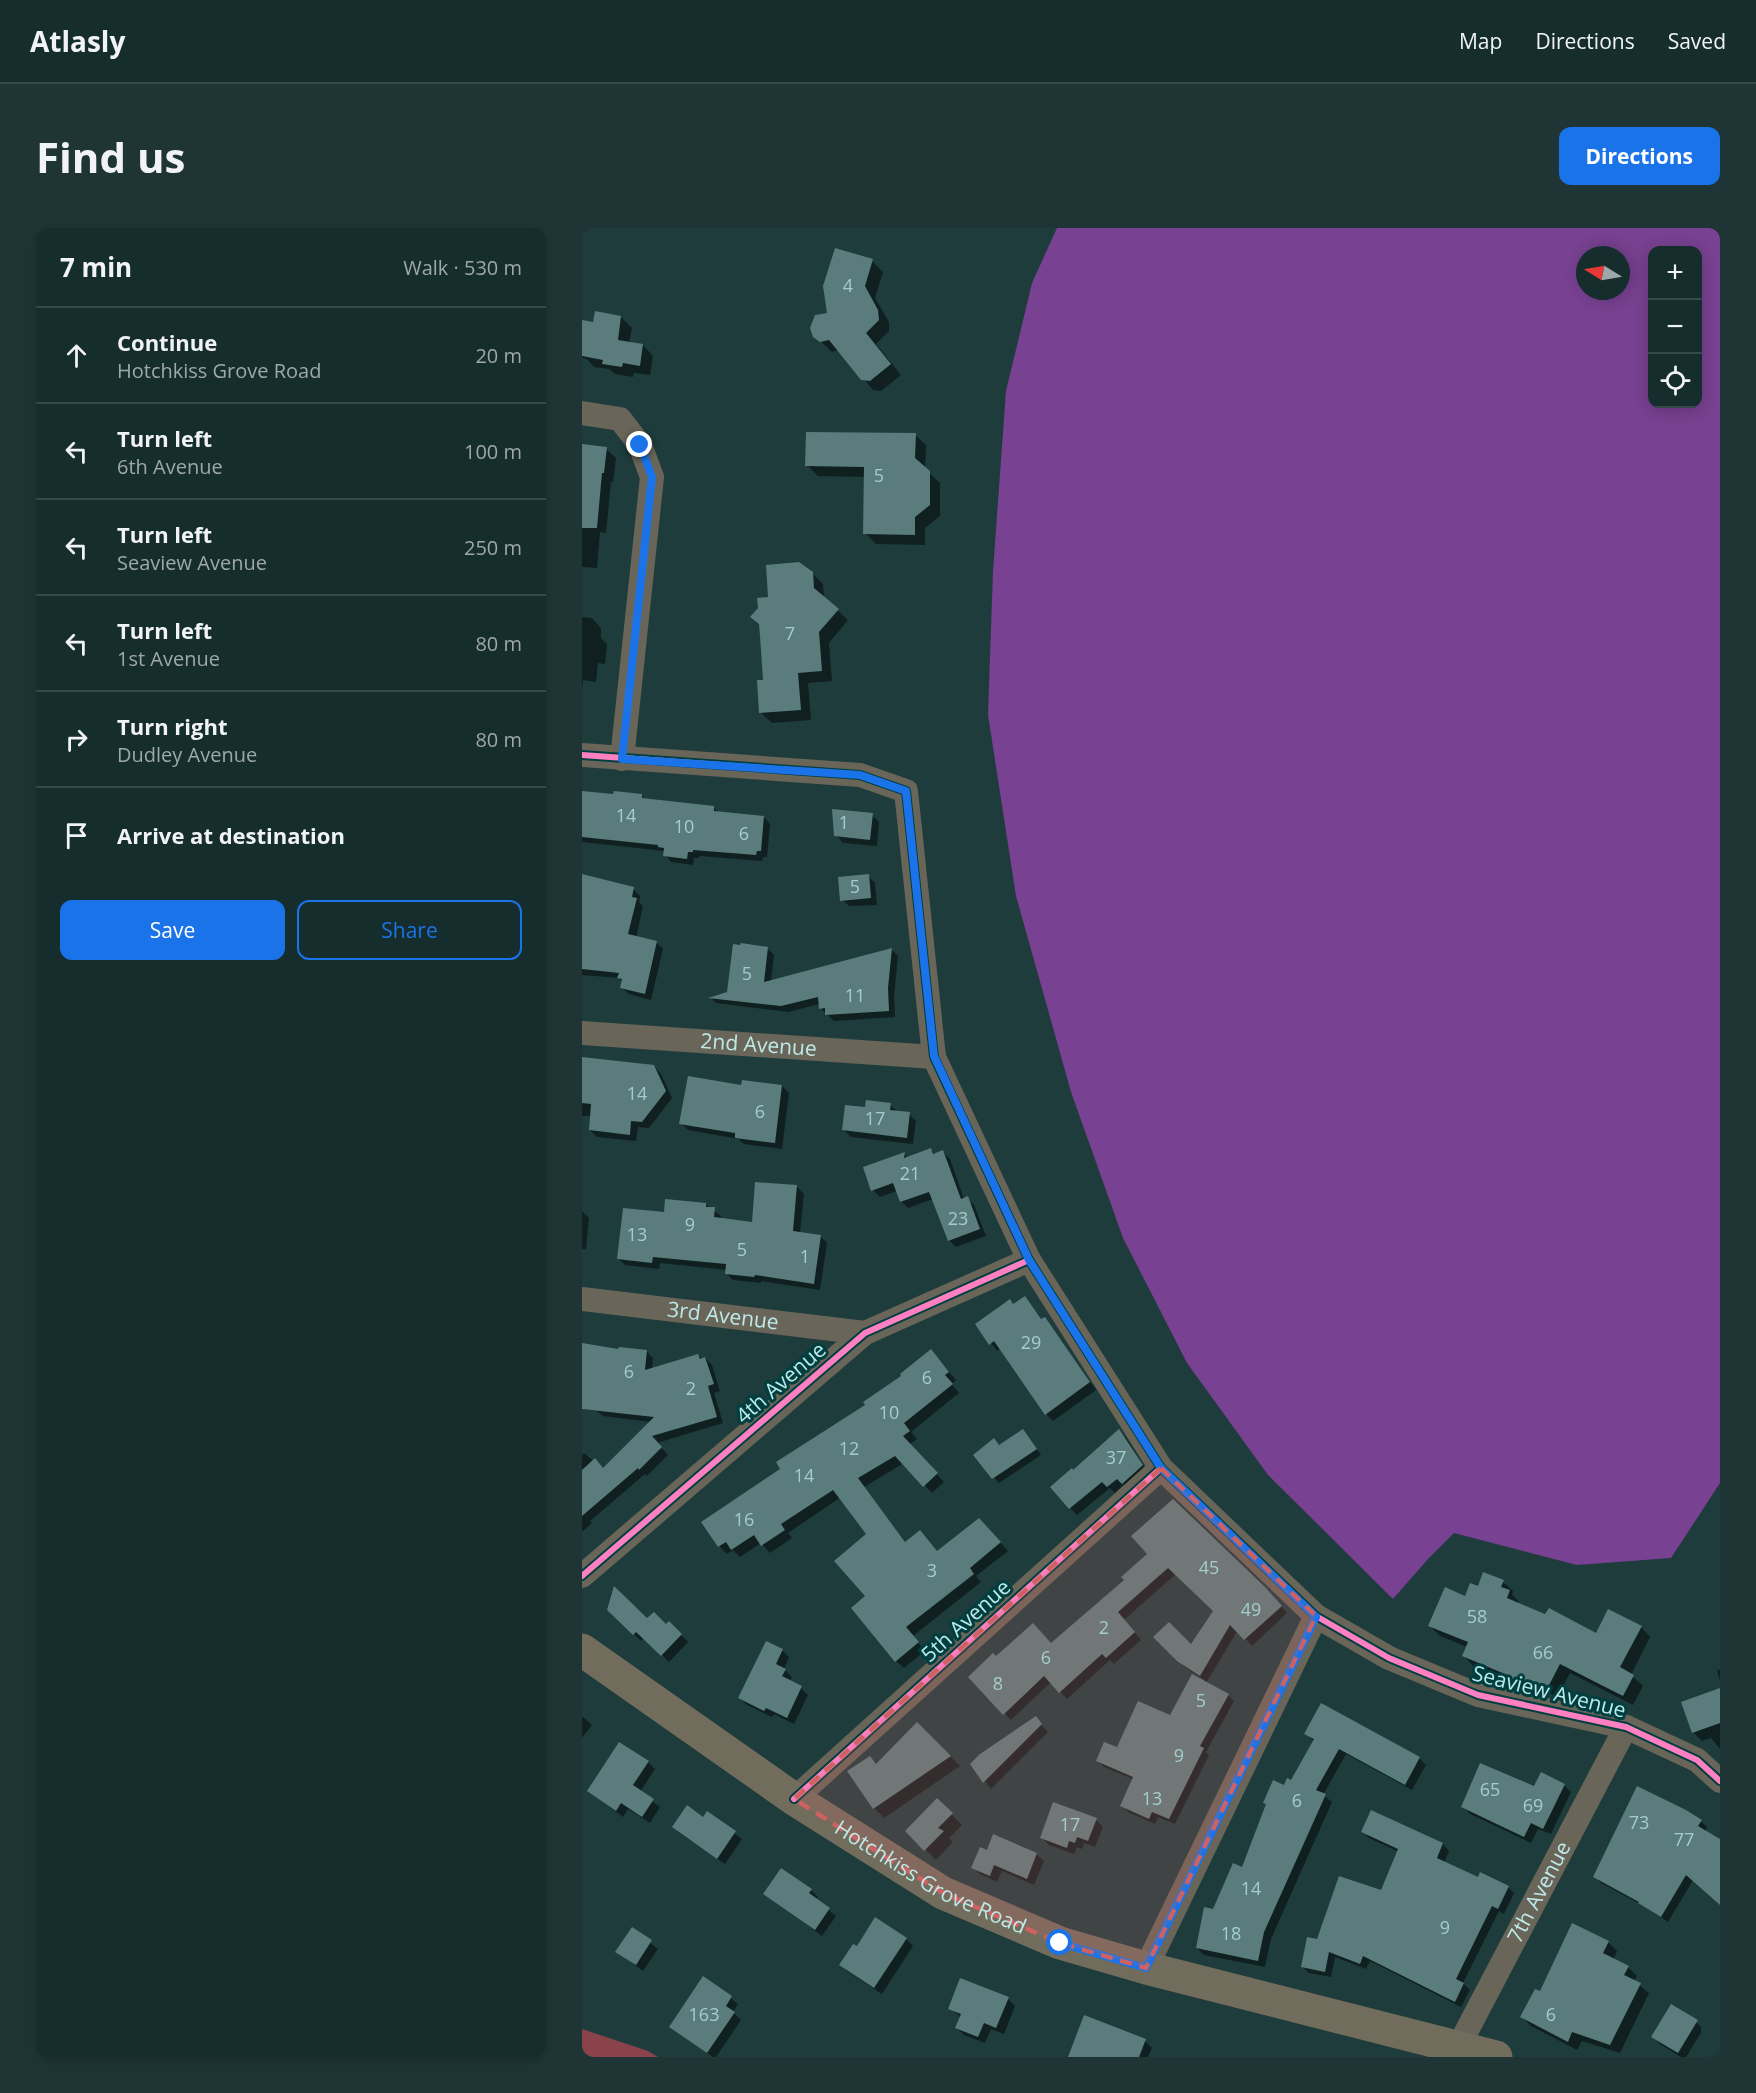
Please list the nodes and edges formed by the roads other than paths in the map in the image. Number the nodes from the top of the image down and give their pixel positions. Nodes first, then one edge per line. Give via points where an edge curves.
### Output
1 (582, 413) edge
2 (582, 755) edge
3 (622, 759) junction
4 (582, 1033) edge
5 (934, 1056) junction
6 (1029, 1260) junction
7 (582, 1299) edge
8 (865, 1333) junction
9 (1161, 1468) junction
10 (582, 1576) edge
11 (1316, 1617) junction
12 (582, 1650) edge
13 (1626, 1727) junction
14 (1720, 1781) edge
15 (794, 1799) junction
16 (1146, 1968) junction
17 (1456, 2052) edge
18 (1496, 2057) edge

1 - 3 street via 620,419 640,445 652,477
2 - 3 street
3 - 5 street, Seaview Avenue via 860,775 906,791
4 - 5 street, 2nd Avenue
5 - 6 street, Seaview Avenue
6 - 8 street, 4th Avenue
6 - 9 street, Seaview Avenue
7 - 8 street, 3rd Avenue
8 - 10 street, 4th Avenue
9 - 11 street, Seaview Avenue
9 - 15 street, 5th Avenue
11 - 13 street, Seaview Avenue via 1389,1658 1478,1695
11 - 16 street
12 - 15 main road, Hotchkiss Grove Road
13 - 14 street, Seaview Avenue via 1697,1760
13 - 17 street, 7th Avenue
15 - 16 main road, Hotchkiss Grove Road via 943,1893 1060,1943
16 - 17 main road, Hotchkiss Grove Road
17 - 18 main road, Hotchkiss Grove Road

